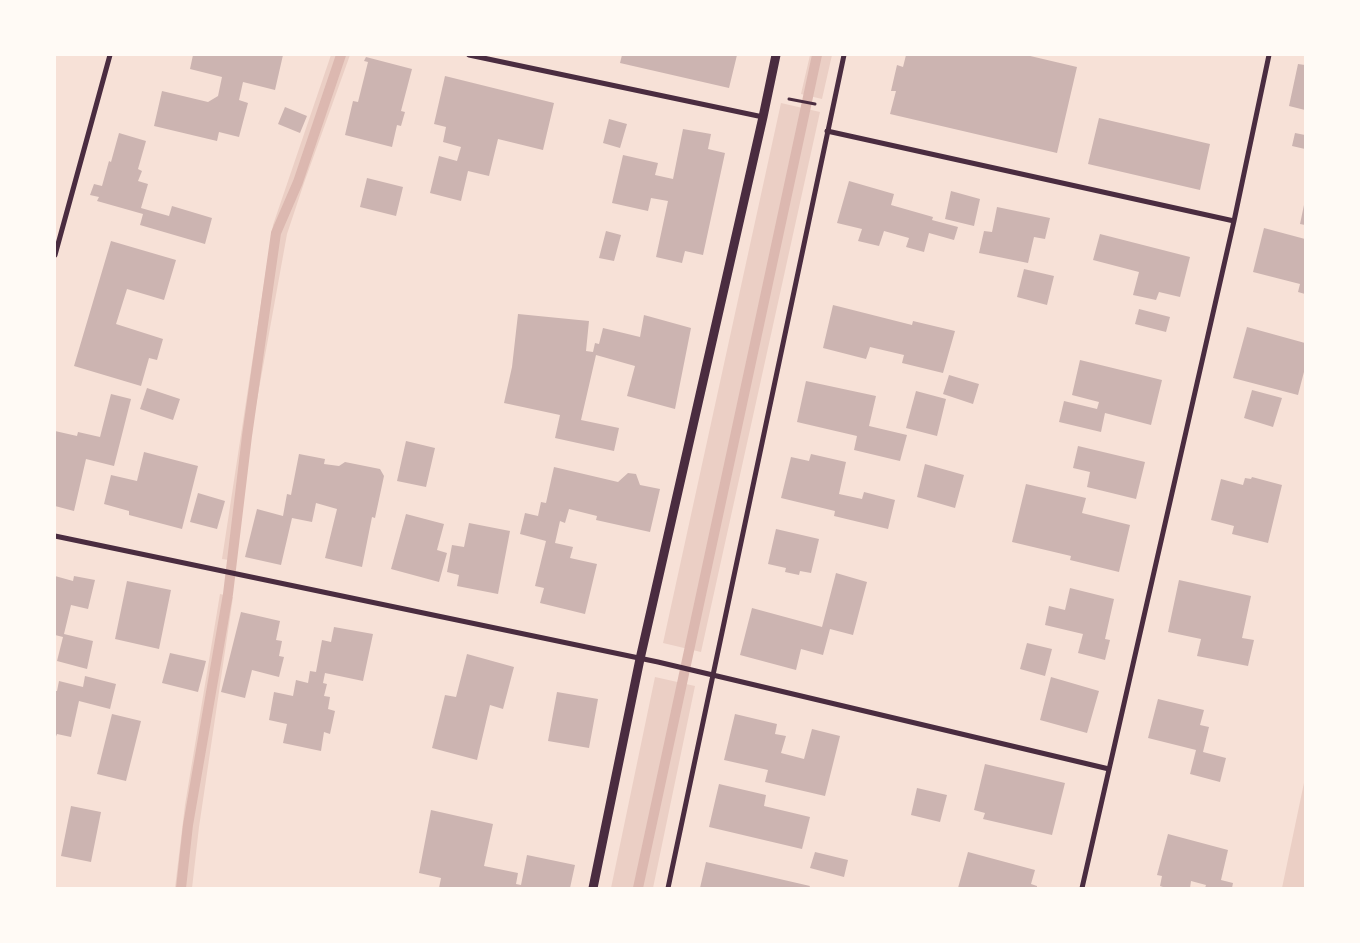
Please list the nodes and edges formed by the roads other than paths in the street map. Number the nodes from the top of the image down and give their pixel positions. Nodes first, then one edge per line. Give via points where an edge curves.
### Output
1 (110, 55) edge
2 (469, 55) edge
3 (776, 55) edge
4 (844, 55) edge
5 (1269, 55) edge
6 (764, 117) junction
7 (827, 131) junction
8 (1234, 221) junction
9 (55, 255) edge
10 (55, 536) edge
11 (640, 659) junction
12 (713, 674) junction
13 (1109, 769) junction
14 (593, 888) edge
15 (668, 888) edge
16 (1082, 888) edge

1 - 9 street
2 - 6 street
3 - 6 street
4 - 7 street
5 - 8 street
6 - 11 street
7 - 8 street
7 - 12 street
8 - 13 street
10 - 11 street
11 - 12 street
11 - 14 street
12 - 13 street
12 - 15 street
13 - 16 street

